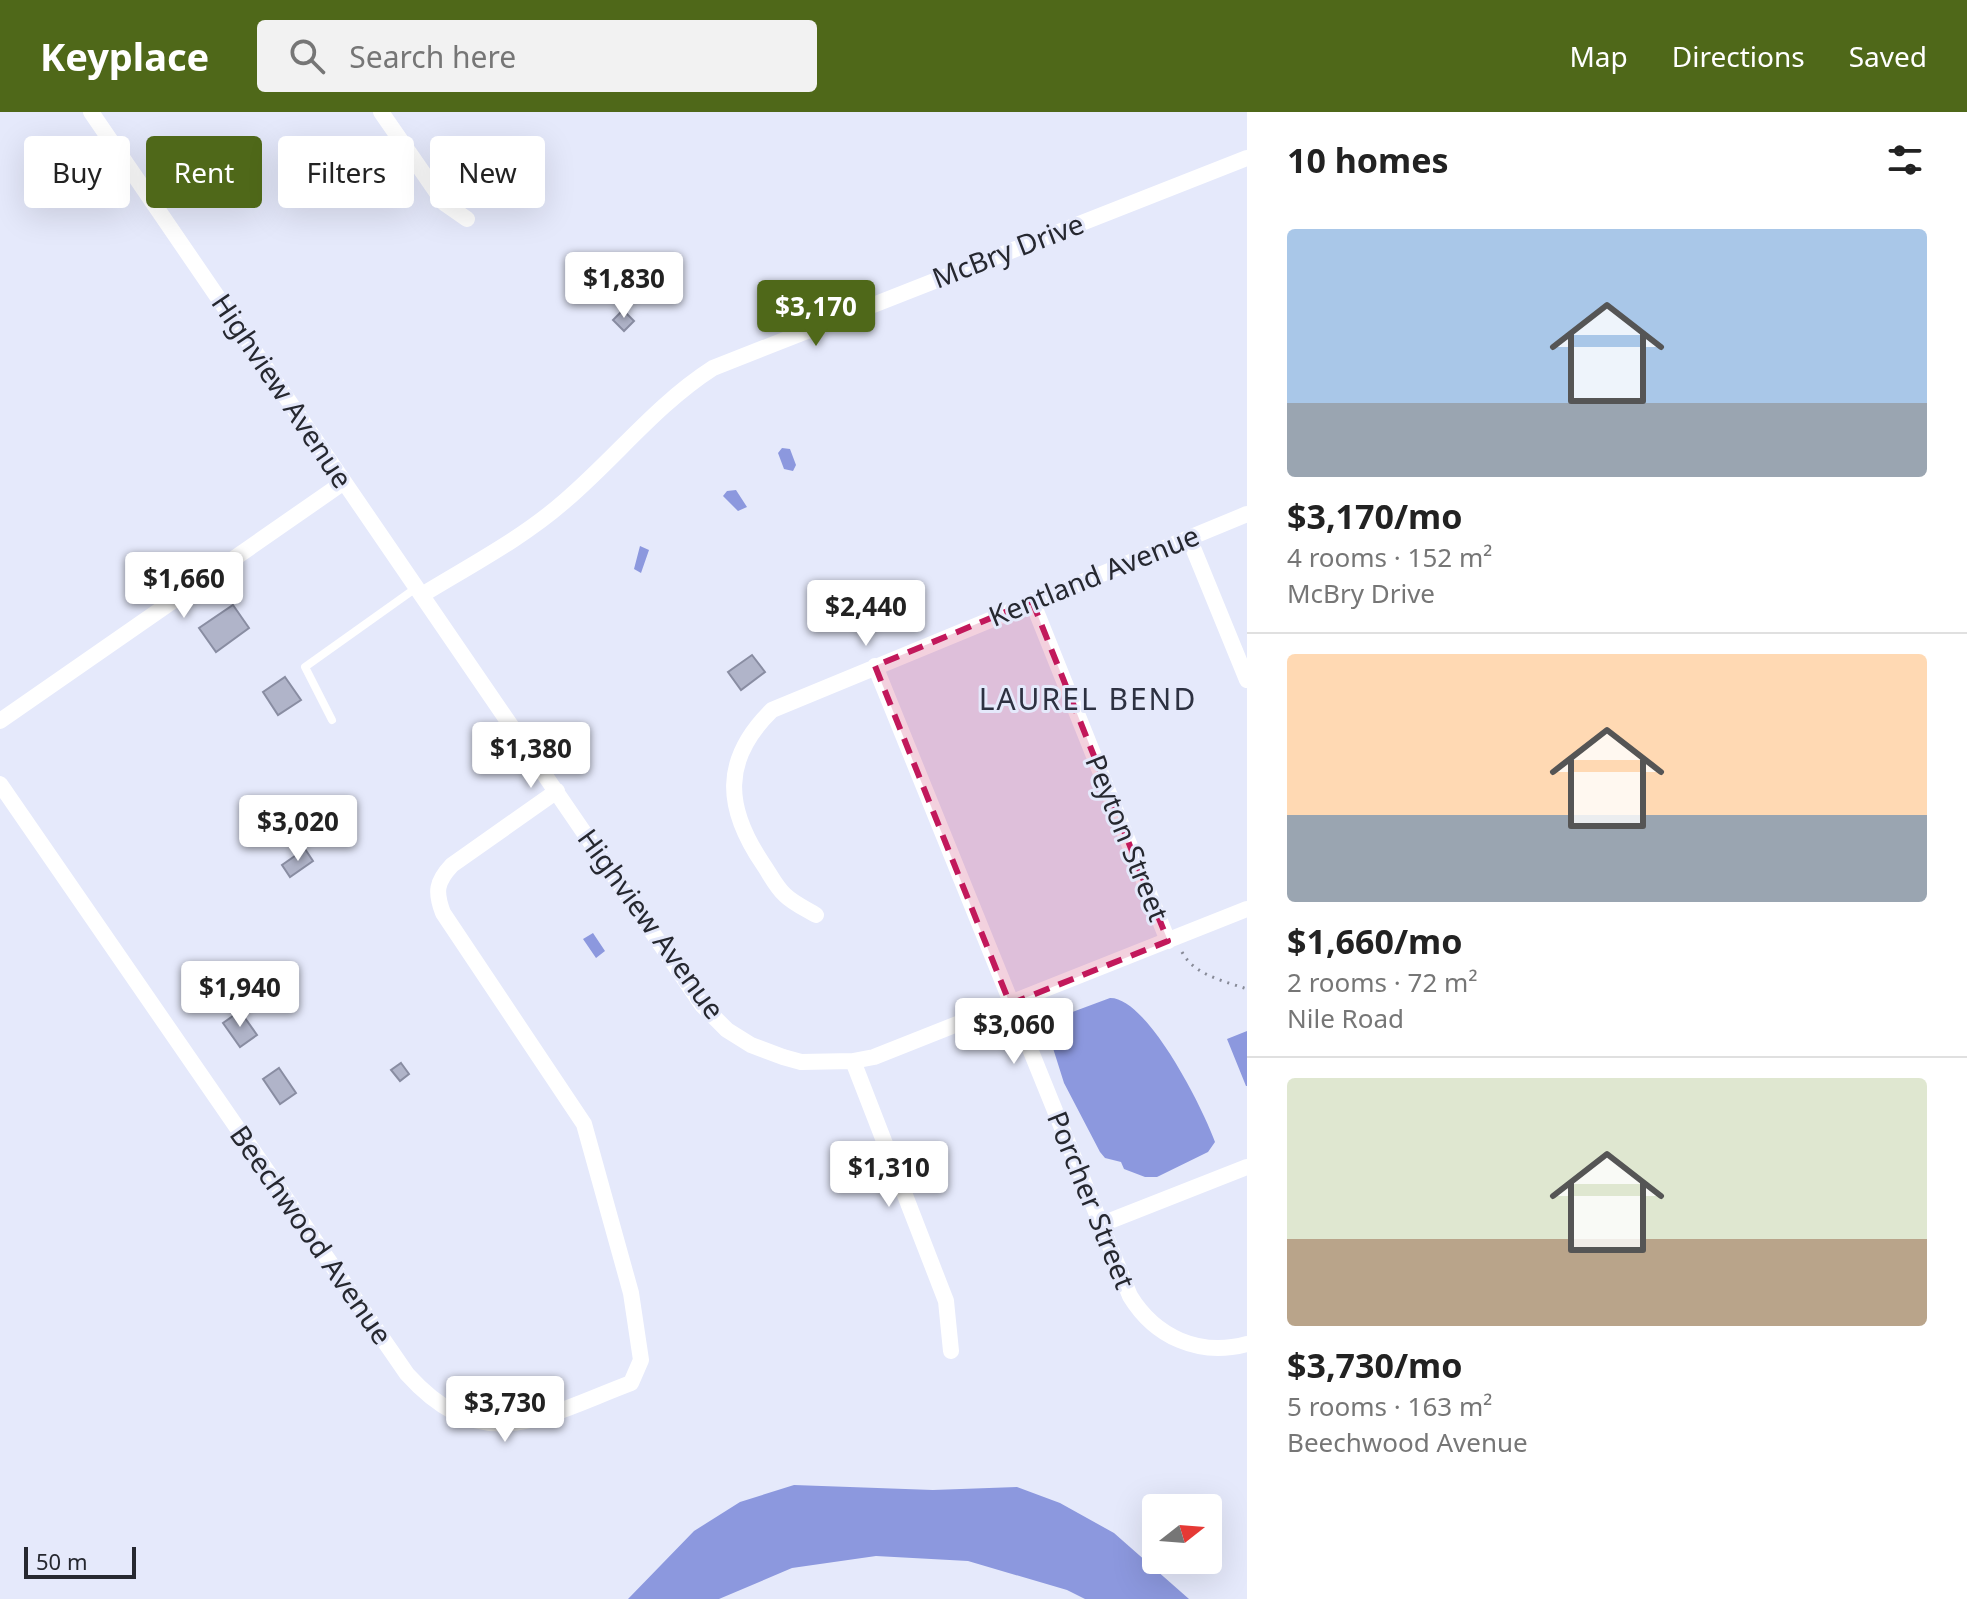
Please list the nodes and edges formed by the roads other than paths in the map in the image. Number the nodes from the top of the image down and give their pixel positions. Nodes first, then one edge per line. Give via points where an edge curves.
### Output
1 (91, 112) edge
2 (381, 112) edge
3 (1247, 158) edge
4 (467, 219) dead end
5 (344, 482) junction
6 (1247, 514) edge
7 (1189, 538) junction
8 (419, 591) junction
9 (1032, 601) junction
10 (875, 666) junction
11 (1247, 680) edge
12 (332, 720) dead end
13 (0, 721) edge
14 (0, 784) edge
15 (557, 791) junction
16 (1247, 909) edge
17 (816, 915) dead end
18 (1175, 945) junction
19 (1010, 1004) junction
20 (853, 1061) junction
21 (1247, 1167) edge
22 (1102, 1224) junction
23 (1247, 1344) edge
24 (951, 1351) dead end

1 - 5 street, Highview Avenue
2 - 4 street via 444,203
3 - 8 street, McBry Drive via 713,368 675,393 566,500 526,531
5 - 8 street, Highview Avenue
5 - 13 street
6 - 7 street, Kentland Avenue
7 - 9 street, Kentland Avenue
7 - 11 street
8 - 12 lane via 305,667
8 - 15 street, Highview Avenue
9 - 10 street, Kentland Avenue
9 - 18 street, Peyton Street
10 - 17 street, Kentland Avenue via 772,710 740,749 733,796 746,839 785,896
10 - 19 street, Porcher Street
14 - 15 street, Beechwood Avenue via 407,1374 453,1414 490,1424 526,1423 631,1383 641,1360 631,1293 584,1124 435,894 440,877 452,865
15 - 20 street, Highview Avenue via 702,1005 727,1030 751,1045 801,1062
16 - 18 street
18 - 19 street, Highview Avenue
19 - 20 street, Highview Avenue
19 - 22 street, Porcher Street
20 - 24 street via 946,1301
21 - 22 street
22 - 23 street, Porcher Street via 1144,1319 1193,1344

